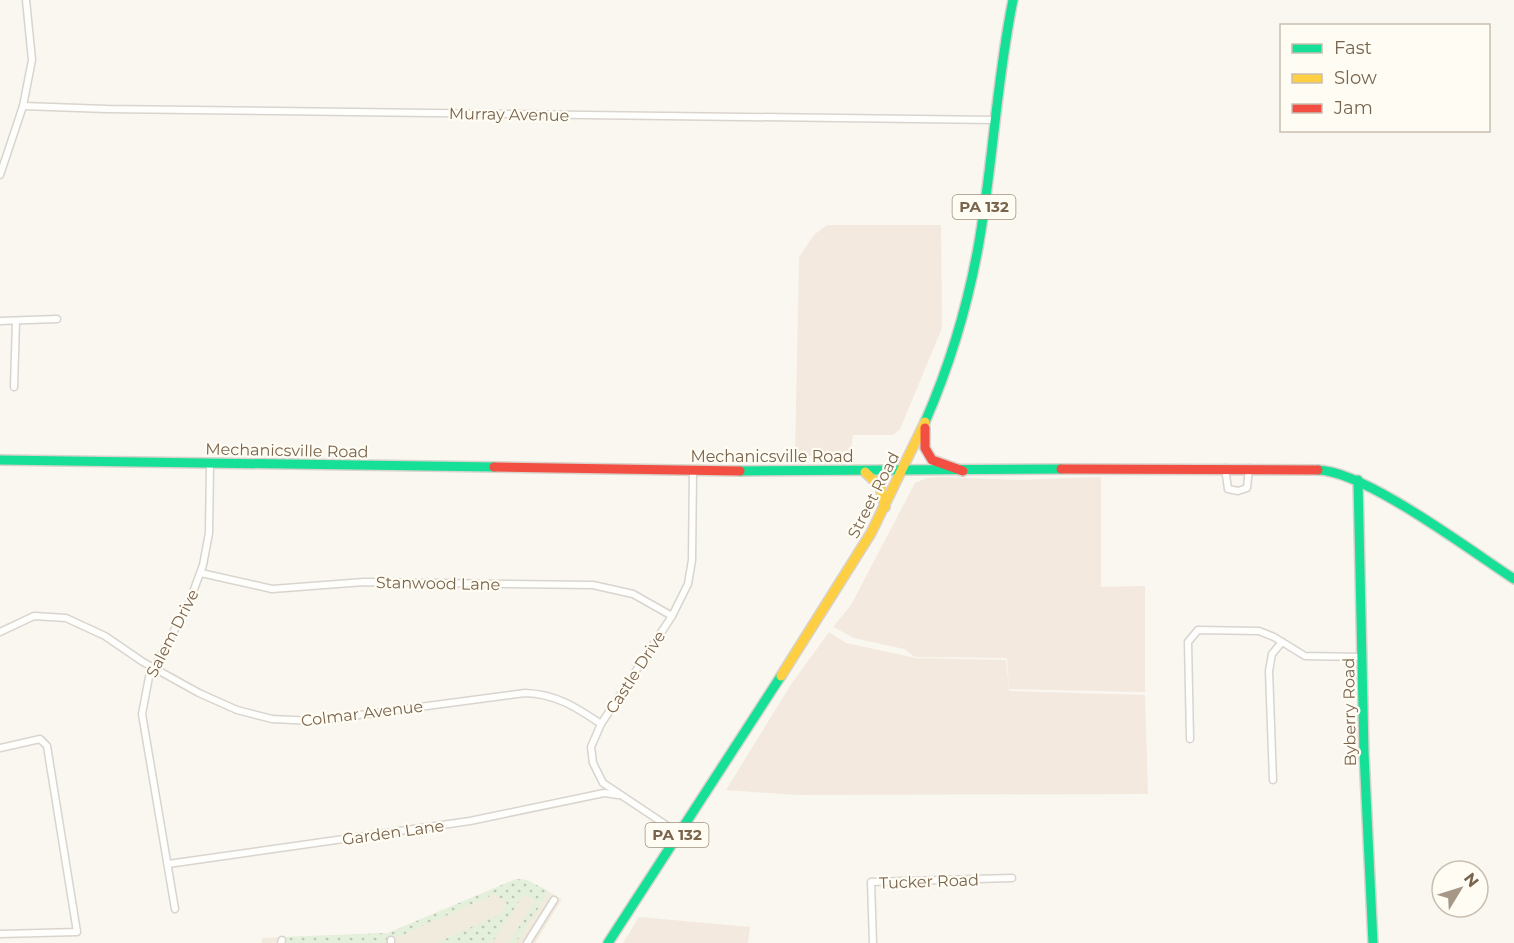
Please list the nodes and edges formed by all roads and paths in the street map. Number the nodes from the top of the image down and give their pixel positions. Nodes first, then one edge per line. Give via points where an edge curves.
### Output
1 (26, 0) edge
2 (1013, 0) edge
3 (23, 106) junction
4 (995, 120) junction
5 (0, 175) edge
6 (57, 319) dead end
7 (0, 321) edge
8 (16, 321) junction
9 (14, 387) dead end
10 (926, 421) junction
11 (0, 460) edge
12 (210, 464) junction
13 (1225, 468) junction
14 (1249, 468) junction
15 (693, 471) junction
16 (963, 471) junction
17 (865, 472) junction
18 (904, 472) junction
19 (1358, 480) junction
20 (884, 510) junction
21 (201, 573) junction
22 (1514, 579) edge
23 (672, 616) junction
24 (0, 632) edge
25 (1282, 642) junction
26 (1364, 657) junction
27 (153, 668) junction
28 (601, 724) junction
29 (1190, 739) dead end
30 (0, 748) edge
31 (1273, 780) dead end
32 (618, 795) junction
33 (678, 833) junction
34 (168, 864) junction
35 (1012, 878) dead end
36 (554, 900) dead end
37 (175, 909) dead end
38 (0, 934) edge
39 (527, 943) edge
40 (609, 943) edge
41 (873, 943) edge
42 (1373, 943) edge

1 - 3 street via 33,60
2 - 4 street, Street Road / PA 132
3 - 4 street, Murray Avenue
3 - 5 street
4 - 10 street, Street Road / PA 132 via 973,270 951,352
6 - 8 street
7 - 8 street
8 - 9 street
10 - 16 street via 928,458 942,467
10 - 18 street, Street Road / PA 132
11 - 12 street, Mechanicsville Road
12 - 15 street, Mechanicsville Road
12 - 21 street, Salem Drive via 209,533
13 - 14 street, Mechanicsville Road
13 - 14 street via 1228,489 1238,491 1249,483
13 - 16 street, Mechanicsville Road
14 - 19 street, Mechanicsville Road via 1323,470
15 - 17 street, Mechanicsville Road
15 - 23 street, Castle Drive via 691,570
16 - 18 street, Mechanicsville Road
17 - 18 street, Mechanicsville Road
17 - 20 street via 880,486
18 - 20 street, Street Road / PA 132
19 - 22 street, Mechanicsville Road
19 - 26 street, Byberry Road
20 - 33 street, Street Road / PA 132 via 849,571
21 - 23 street, Stanwood Lane via 280,590 364,582 593,585 633,594
21 - 27 street, Salem Drive
23 - 28 street, Castle Drive
24 - 27 street, Colmar Avenue via 34,616 66,618 105,636
25 - 26 street via 1305,656
25 - 29 street via 1259,631 1206,629 1194,633 1188,642
25 - 31 street via 1272,654 1269,671
26 - 42 street, Byberry Road via 1364,753
27 - 28 street, Colmar Avenue via 220,703 272,718 314,721 525,693 567,702
27 - 34 street, Salem Drive via 145,685 142,714
28 - 32 street, Castle Drive via 593,739 593,763 603,783
30 - 38 street via 40,739 47,746 77,932
32 - 33 street, Castle Drive
32 - 34 street, Garden Lane via 604,793 470,821
33 - 40 street, Street Road / PA 132
34 - 37 street, Salem Drive
35 - 41 street, Tucker Road via 872,882
36 - 39 street

